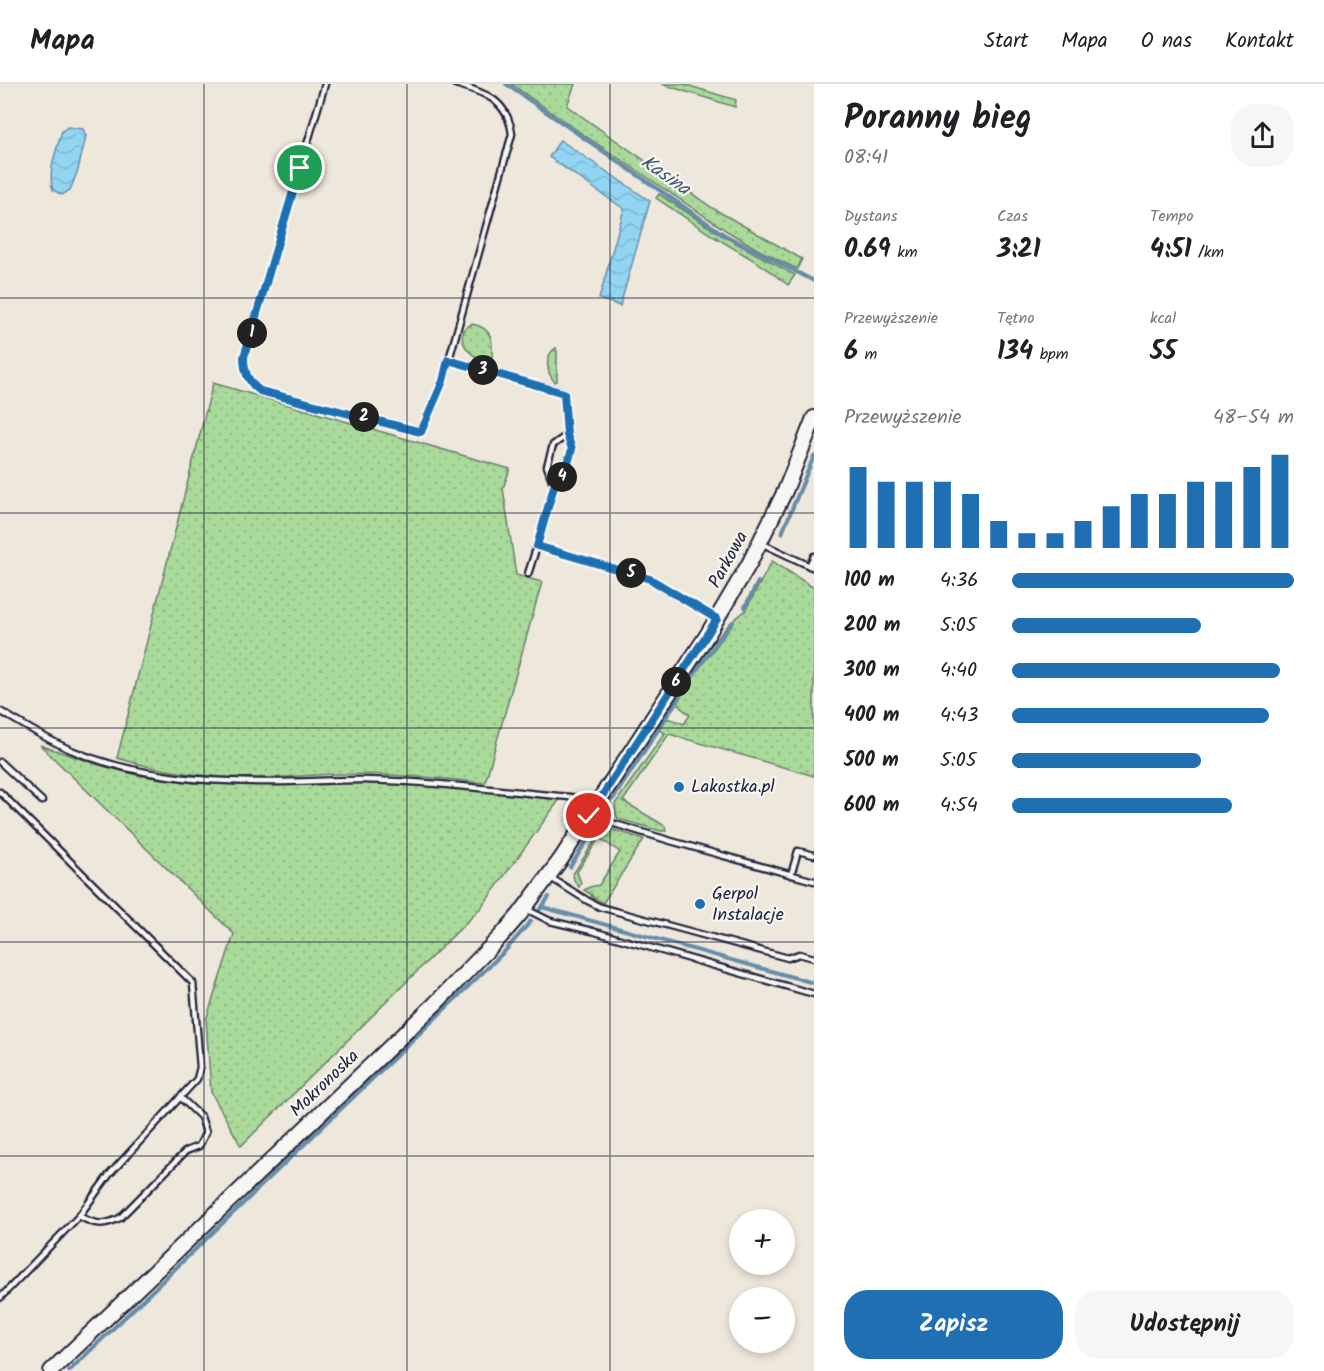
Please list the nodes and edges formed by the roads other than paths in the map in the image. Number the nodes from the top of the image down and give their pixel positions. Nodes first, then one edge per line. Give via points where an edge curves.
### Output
1 (325, 84) edge
2 (455, 84) edge
3 (448, 360) junction
4 (813, 426) edge
5 (567, 435) junction
6 (554, 486) junction
7 (761, 543) junction
8 (537, 546) junction
9 (814, 556) edge
10 (812, 567) edge
11 (528, 574) dead end
12 (717, 619) junction
13 (0, 711) edge
14 (0, 762) edge
15 (0, 792) edge
16 (42, 801) dead end
17 (594, 808) junction
18 (814, 855) edge
19 (791, 875) junction
20 (549, 876) junction
21 (814, 881) edge
22 (525, 908) junction
23 (814, 958) edge
24 (814, 994) edge
25 (180, 1097) junction
26 (79, 1216) junction
27 (0, 1298) edge
28 (51, 1371) edge

1 - 3 lane via 244,357 247,376 260,391 421,432
2 - 3 lane via 493,99 505,110 512,134
3 - 5 lane via 564,393
4 - 7 main road, Parkowa
5 - 6 lane via 572,449 565,474
5 - 6 lane via 553,446 547,466
6 - 8 lane
7 - 10 lane
7 - 12 main road, Parkowa
8 - 11 lane
8 - 12 lane via 650,579
9 - 10 lane
12 - 17 main road, Parkowa
13 - 17 lane via 72,750 105,762 173,777 216,781 393,781 570,796 581,798
14 - 16 lane
15 - 25 lane via 193,983 199,1074
17 - 19 lane via 671,841
17 - 20 main road, Mokronoska
18 - 19 lane via 798,851
19 - 21 lane
20 - 22 main road, Mokronoska
20 - 23 lane via 600,907 788,958 799,954
22 - 24 lane via 550,921
22 - 28 main road, Mokronoska via 435,1004
25 - 26 lane via 109,1174
25 - 26 lane via 201,1118 206,1131 199,1146 186,1151 120,1218 92,1223
26 - 27 lane

